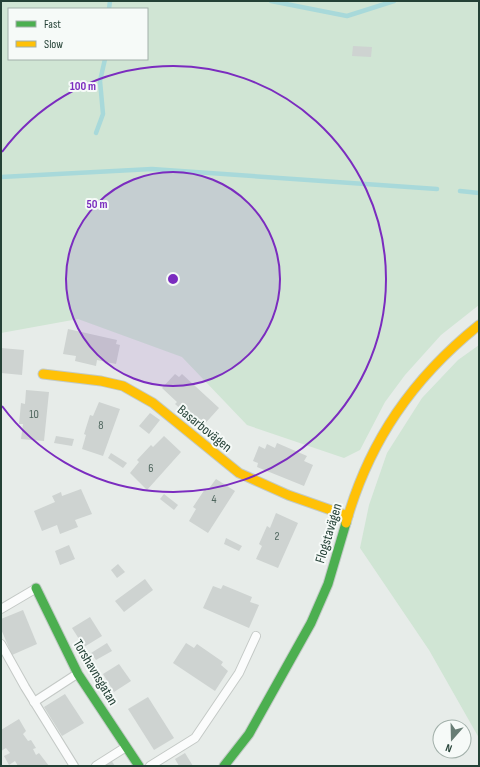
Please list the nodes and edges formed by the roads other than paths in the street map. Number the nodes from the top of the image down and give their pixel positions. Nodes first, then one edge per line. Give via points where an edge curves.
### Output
1 (479, 325) edge
2 (43, 374) dead end
3 (348, 516) junction
4 (36, 588) joint
5 (1, 609) edge
6 (256, 636) dead end
7 (1, 644) edge
8 (78, 674) junction
9 (34, 702) junction
10 (126, 747) junction
11 (74, 766) edge
12 (96, 766) edge
13 (139, 766) edge
14 (150, 766) edge
15 (224, 766) edge

1 - 3 street, Flogstavägen via 447,351 390,418 365,466
2 - 3 street, Basarbovägen via 123,386 153,403 239,473 288,495
3 - 15 street, Flogstavägen via 323,597 287,669 246,737
4 - 5 lane
4 - 8 street, Torshavnsgatan
6 - 14 lane via 239,673 194,738
7 - 9 lane
8 - 9 lane
8 - 10 street, Torshavnsgatan
9 - 11 lane
10 - 12 lane
10 - 13 street, Torshavnsgatan

